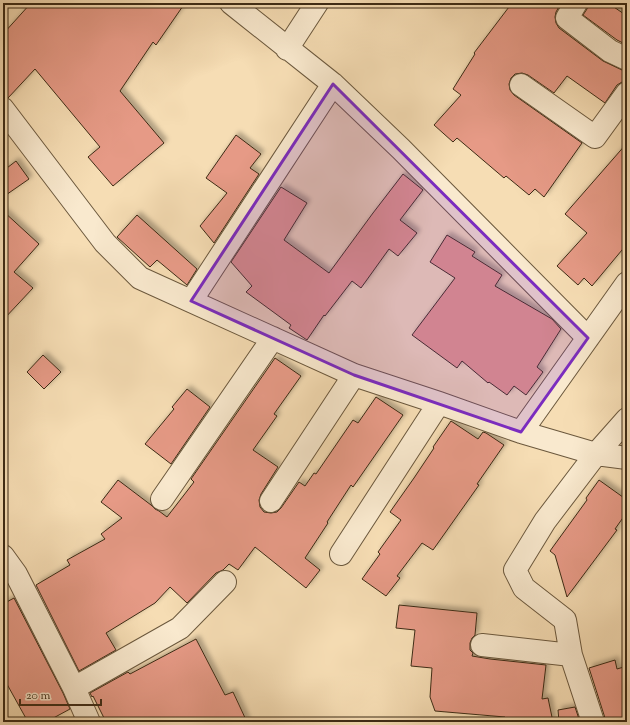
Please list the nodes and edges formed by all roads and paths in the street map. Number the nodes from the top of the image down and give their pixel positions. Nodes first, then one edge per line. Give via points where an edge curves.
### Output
1 (231, 3) edge
2 (317, 3) edge
3 (576, 3) edge
4 (287, 49) junction
5 (627, 59) edge
6 (332, 84) junction
7 (521, 85) dead end
8 (627, 93) edge
9 (3, 109) edge
10 (627, 283) edge
11 (191, 301) junction
12 (273, 338) junction
13 (588, 338) junction
14 (354, 375) junction
15 (438, 403) junction
16 (627, 419) edge
17 (521, 432) junction
18 (596, 454) junction
19 (627, 458) edge
20 (162, 499) dead end
21 (271, 501) dead end
22 (341, 554) dead end
23 (3, 556) edge
24 (225, 582) dead end
25 (482, 645) dead end
26 (571, 655) junction
27 (74, 688) junction
28 (90, 722) edge
29 (593, 722) edge

1 - 4 street
2 - 4 street
3 - 5 street via 567,18 610,51
4 - 6 street
6 - 11 street
6 - 13 street via 401,149
7 - 8 street via 595,137
9 - 11 street via 105,243 140,278
10 - 13 street
11 - 12 street
12 - 14 street
12 - 20 street
13 - 17 street
14 - 15 street
14 - 21 street
15 - 17 street
15 - 22 street
16 - 18 street
17 - 18 street
18 - 19 street
18 - 26 street via 545,521 515,570 524,588 565,620
23 - 27 street via 16,574
24 - 27 street via 180,628
25 - 26 street
26 - 29 street
27 - 28 street

